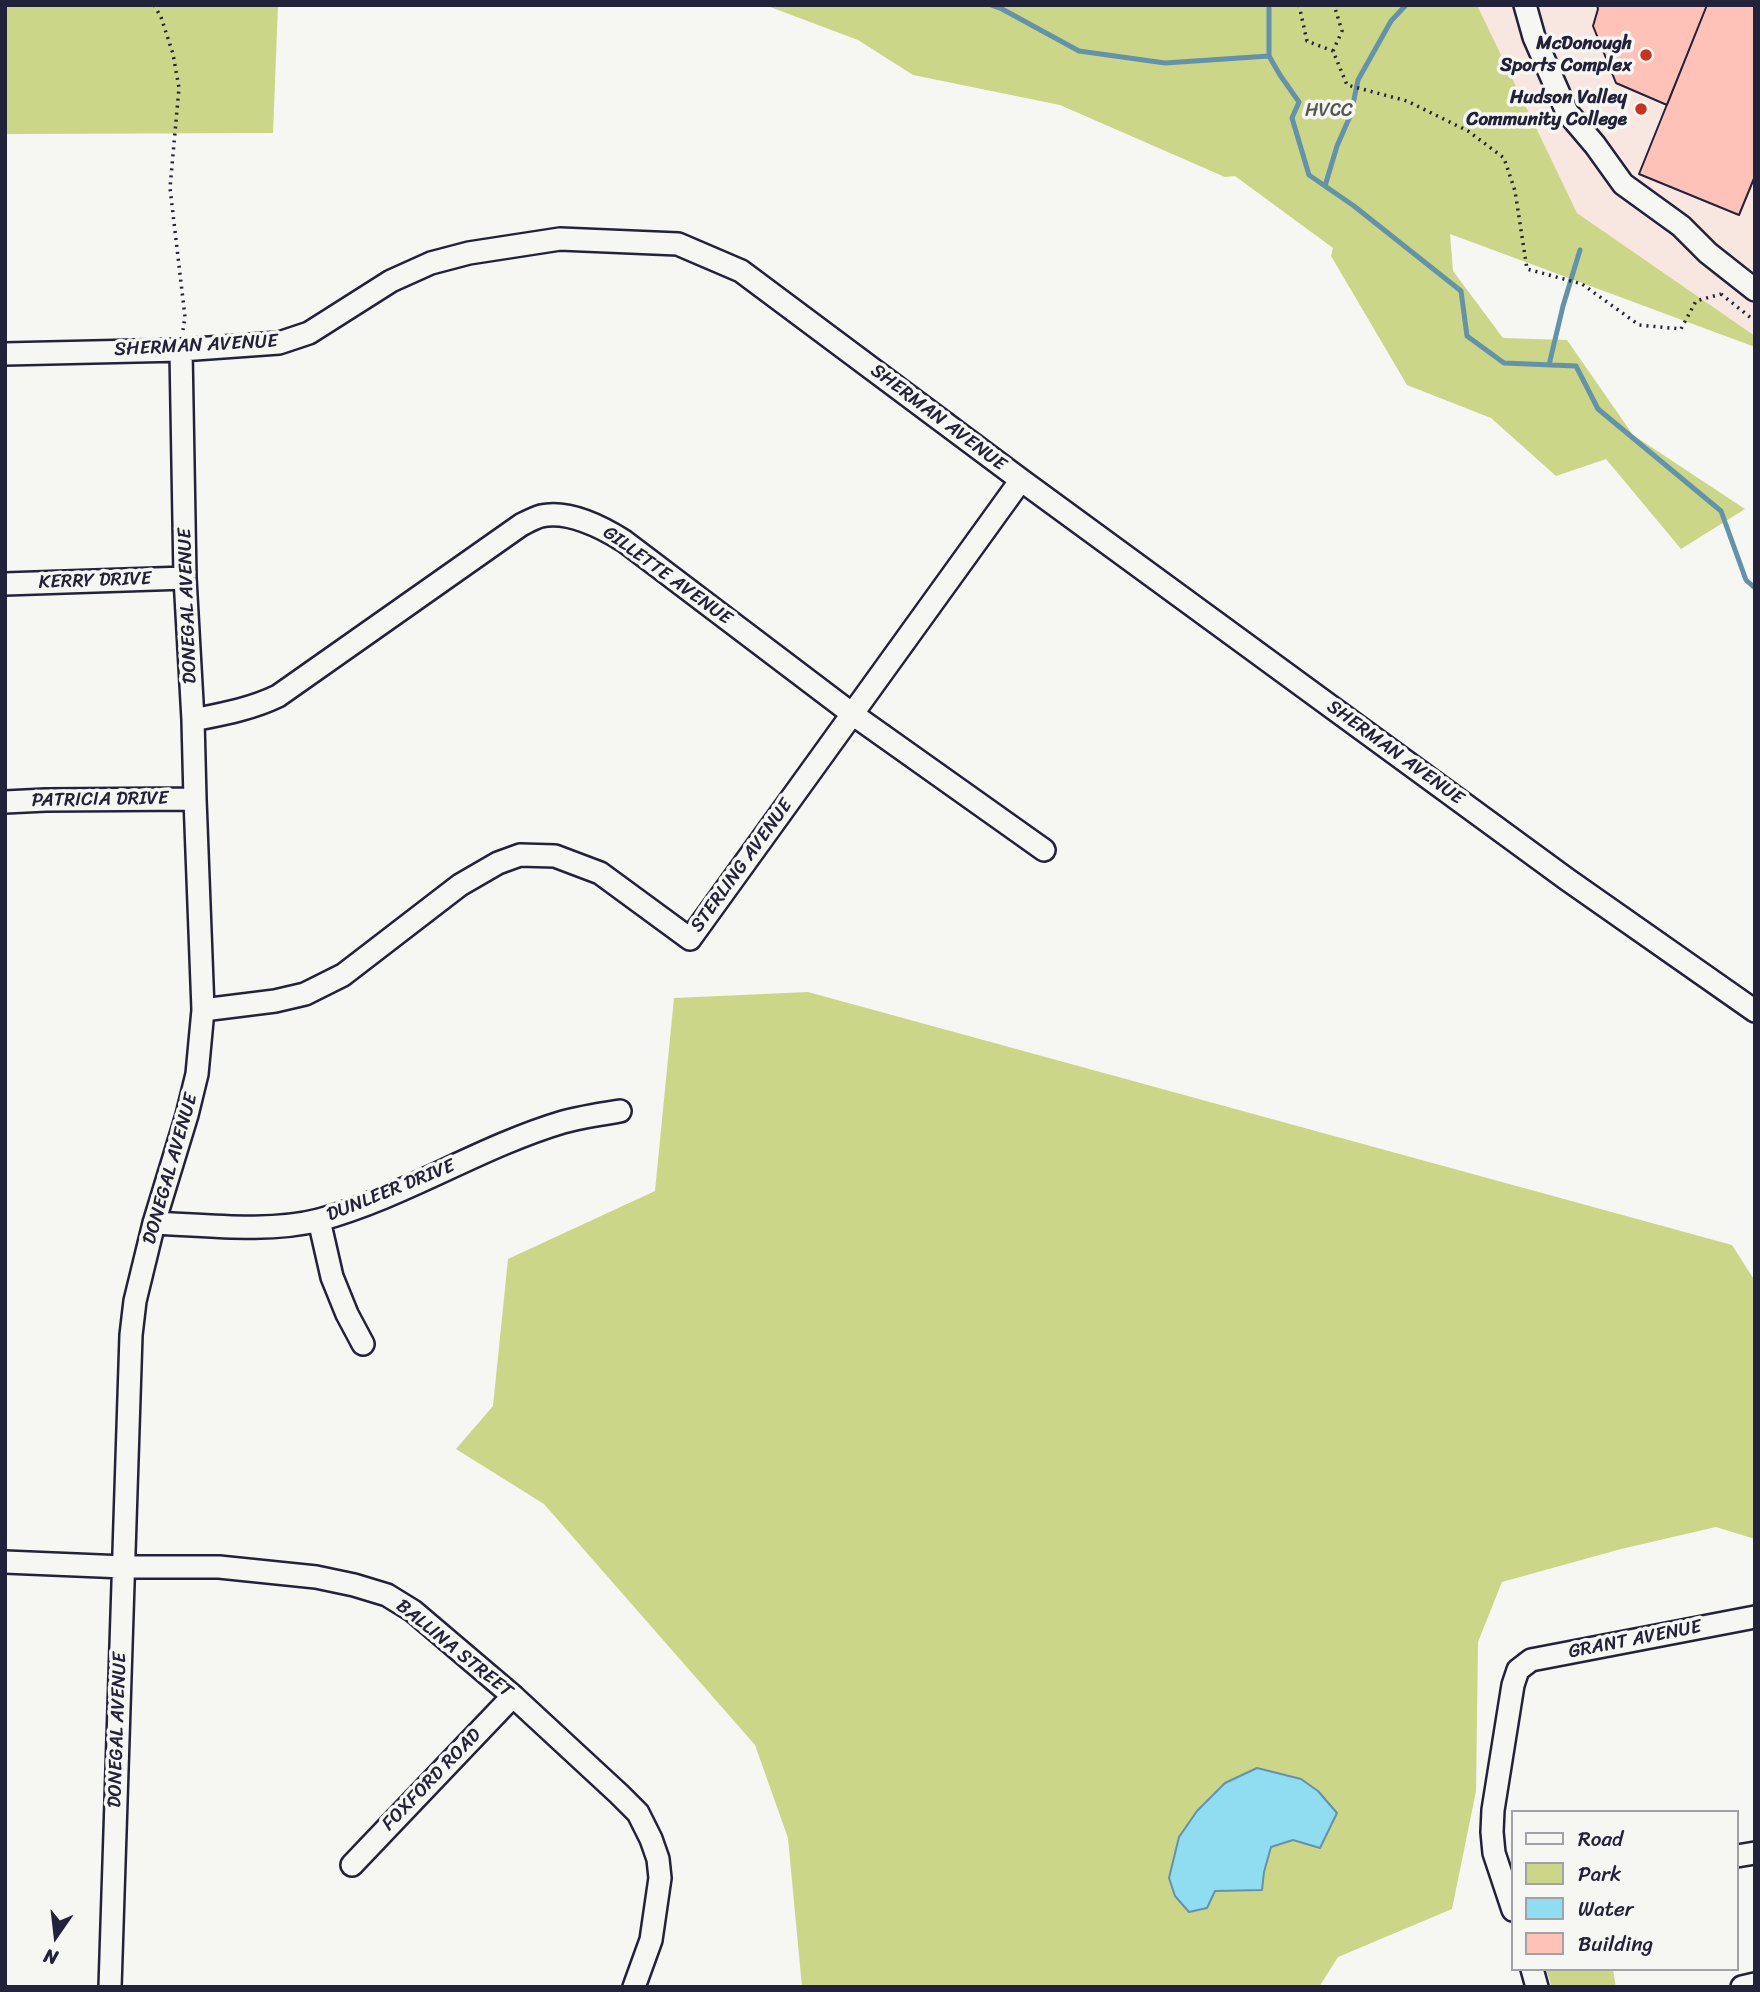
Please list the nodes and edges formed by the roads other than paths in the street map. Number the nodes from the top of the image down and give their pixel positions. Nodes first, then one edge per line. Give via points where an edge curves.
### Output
1 (1525, 5) edge
2 (1752, 288) edge
3 (181, 350) junction
4 (5, 354) edge
5 (1021, 480) junction
6 (185, 578) junction
7 (5, 584) edge
8 (851, 713) junction
9 (193, 720) junction
10 (195, 799) junction
11 (5, 802) edge
12 (1044, 850) dead end
13 (203, 1010) junction
14 (1755, 1011) edge
15 (621, 1111) dead end
16 (319, 1220) junction
17 (154, 1223) junction
18 (363, 1343) dead end
19 (5, 1562) edge
20 (124, 1567) junction
21 (1755, 1617) edge
22 (513, 1696) junction
23 (352, 1864) dead end
24 (1512, 1905) edge
25 (1755, 1984) edge
26 (110, 1987) edge
27 (634, 1987) edge
28 (1742, 1987) edge

1 - 2 street via 1567,113 1623,184 1681,226
3 - 4 street, SHERMAN AVENUE
3 - 5 street, SHERMAN AVENUE via 279,343 309,333 391,281 431,262 469,253 560,239 678,244 741,271
3 - 6 street, DONEGAL AVENUE
5 - 8 street, STERLING AVENUE
5 - 14 street, SHERMAN AVENUE
6 - 7 street, KERRY DRIVE
6 - 9 street, DONEGAL AVENUE
8 - 9 street, GILLETTE AVENUE via 624,541 598,525 542,516 521,525 278,695 250,708
8 - 12 street, GILLETTE AVENUE
8 - 13 street, STERLING AVENUE via 690,939 600,873 555,856 520,855 460,885 344,975 285,999
9 - 10 street, DONEGAL AVENUE
10 - 11 street, PATRICIA DRIVE
10 - 13 street, DONEGAL AVENUE
13 - 17 street, DONEGAL AVENUE via 197,1074
15 - 16 street, DUNLEER DRIVE via 565,1121
16 - 17 street, DUNLEER DRIVE via 232,1227
16 - 18 street via 332,1277
17 - 20 street, DONEGAL AVENUE via 131,1335
19 - 20 street, BALLINA STREET
20 - 22 street, BALLINA STREET via 219,1567 316,1577 387,1595 413,1611
20 - 26 street, DONEGAL AVENUE
21 - 24 street, GRANT AVENUE via 1531,1660 1518,1670 1492,1832 1494,1853
22 - 23 street, FOXFORD ROAD
22 - 27 street, BALLINA STREET via 620,1794 638,1813 651,1839 660,1878 651,1940
25 - 28 street

